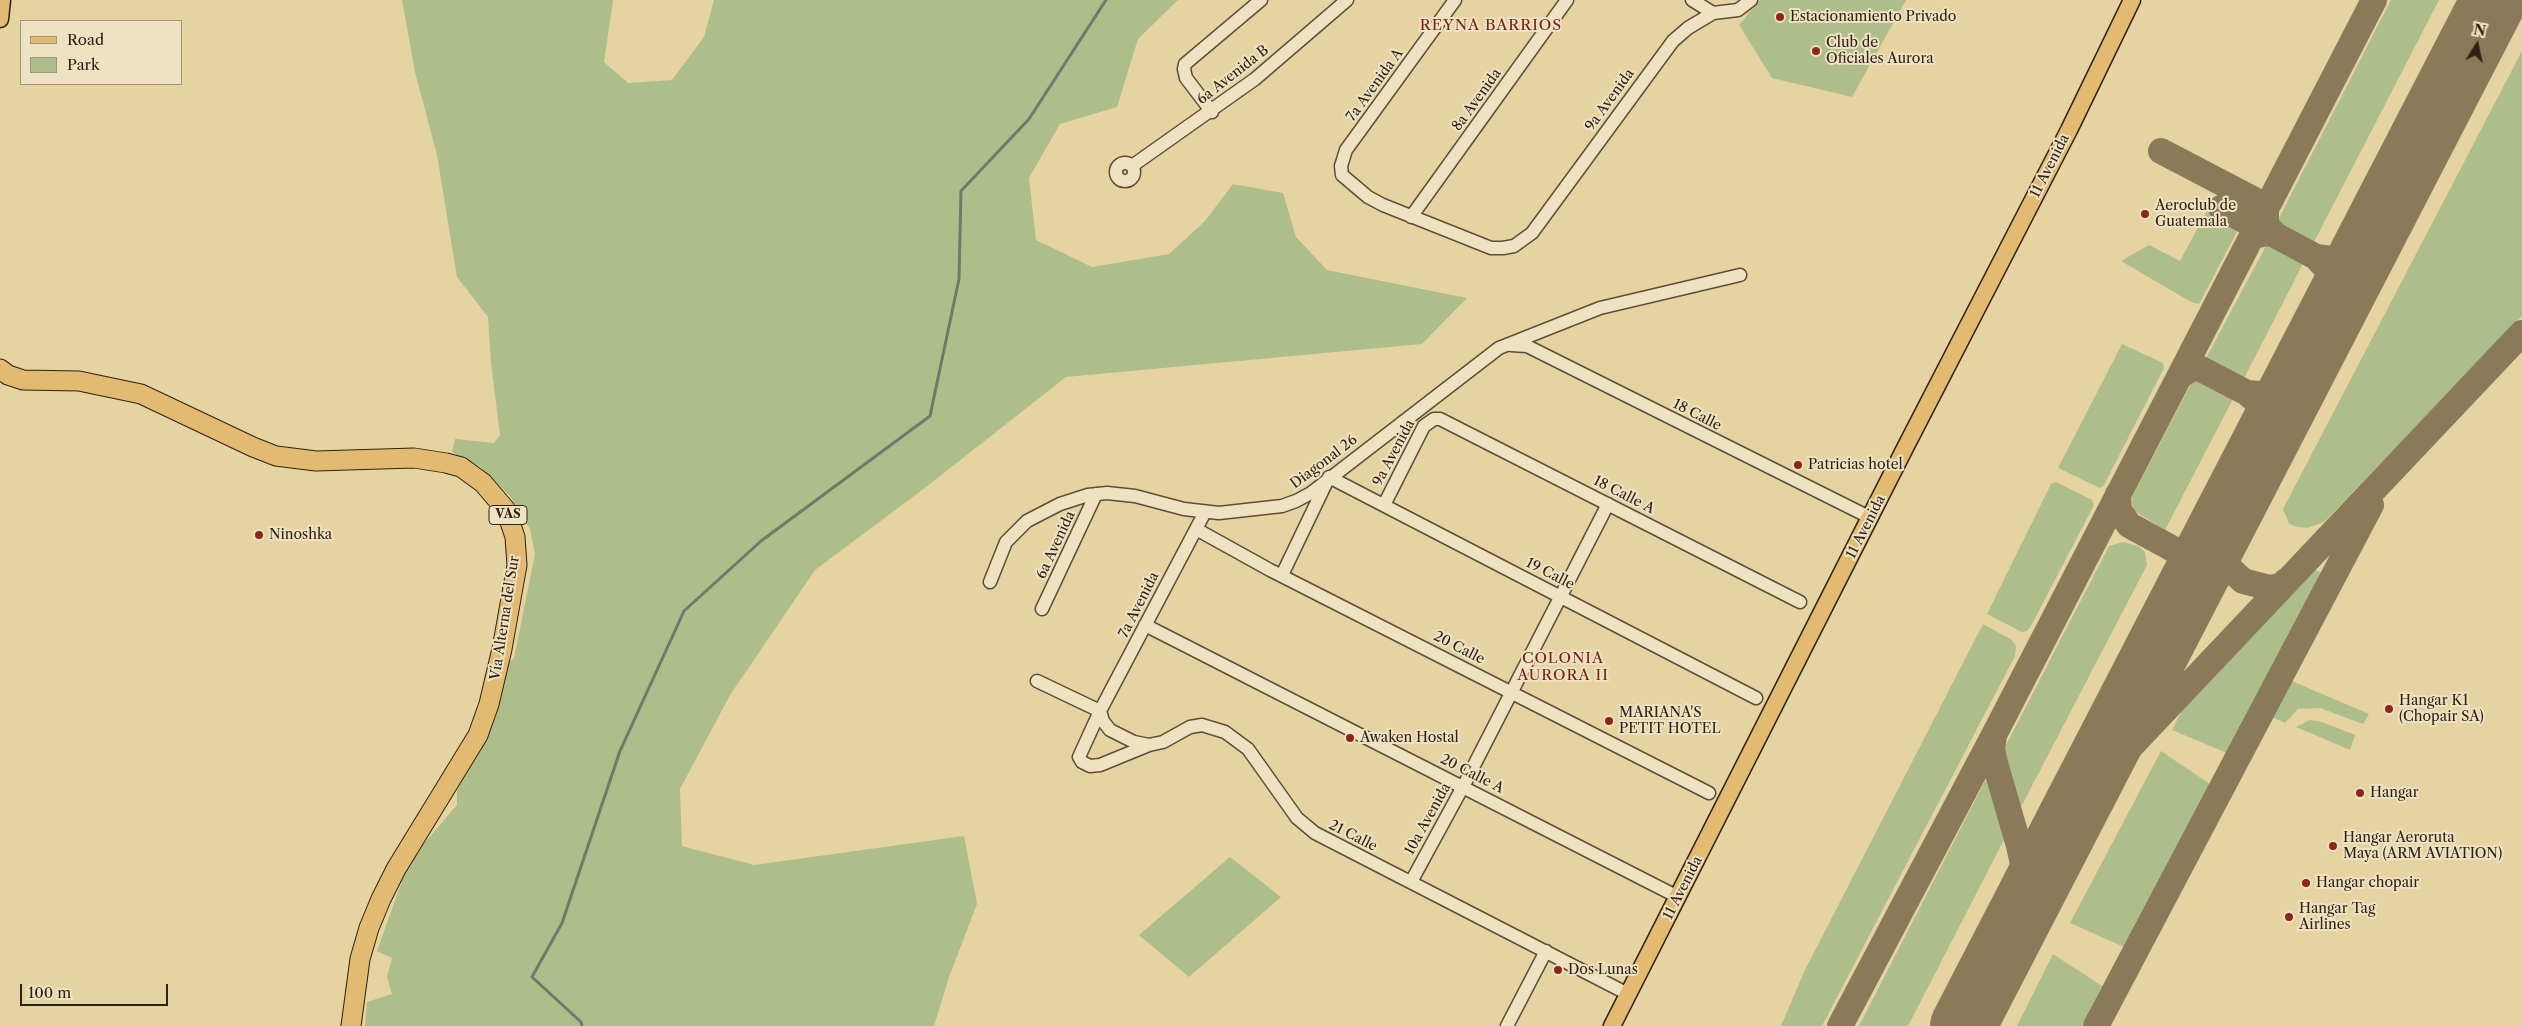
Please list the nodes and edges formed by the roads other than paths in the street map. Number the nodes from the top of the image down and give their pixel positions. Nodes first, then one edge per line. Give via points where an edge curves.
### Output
1 (2, 0) edge
2 (1261, 0) edge
3 (1347, 0) edge
4 (1455, 0) edge
5 (1567, 0) edge
6 (1693, 0) edge
7 (1751, 0) edge
8 (2132, 0) edge
9 (1708, 15) junction
10 (0, 19) edge
11 (1212, 112) junction
12 (1132, 166) dead end
13 (1411, 217) junction
14 (1740, 275) dead end
15 (1508, 344) junction
16 (0, 369) edge
17 (1434, 419) joint
18 (1330, 477) junction
19 (1096, 494) junction
20 (1608, 504) junction
21 (1384, 505) junction
22 (1205, 512) junction
23 (1871, 518) junction
24 (1196, 529) junction
25 (1282, 575) junction
26 (990, 582) dead end
27 (1560, 596) junction
28 (1800, 602) dead end
29 (1042, 609) dead end
30 (1145, 625) junction
31 (1037, 681) dead end
32 (1512, 692) junction
33 (1756, 698) dead end
34 (1100, 711) junction
35 (1148, 745) junction
36 (1463, 786) junction
37 (1709, 793) dead end
38 (1411, 882) junction
39 (1678, 896) junction
40 (1546, 951) junction
41 (1628, 994) junction
42 (351, 1026) edge
43 (1507, 1026) edge
44 (1612, 1026) edge

1 - 10 main road
2 - 11 street via 1188,60 1184,69 1186,78
3 - 11 street, 6a Avenida B
4 - 13 street, 7a Avenida A via 1346,150 1341,166 1342,175 1348,182 1368,197
5 - 13 street, 8a Avenida
6 - 9 street
7 - 9 street, 9a Avenida via 1738,10
8 - 23 main road, 11 Avenida
9 - 13 street, 9a Avenida via 1673,41 1532,233 1514,246 1491,248
11 - 12 street, 6a Avenida B
14 - 15 street, Diagonal 26 via 1600,308
15 - 18 street, Diagonal 26
15 - 23 street, 18 Calle via 1527,346
16 - 42 highway, Vía Alterna del Sur / VAS via 23,380 79,381 141,394 276,456 316,461 414,458 446,463 460,467 482,482 506,510 516,537 517,565 489,704 478,735 396,870 368,928 360,959
17 - 20 street, 18 Calle A via 1448,422
17 - 21 street, 9a Avenida via 1428,421 1420,434
18 - 21 street, 19 Calle
18 - 22 street, Diagonal 26 via 1311,493 1282,506
18 - 25 street
19 - 22 street, Diagonal 26 via 1135,496
19 - 26 street, Diagonal 26 via 1060,504 1027,521 1006,542
19 - 29 street, 6a Avenida
20 - 27 street, 10a Avenida
20 - 28 street, 18 Calle A
21 - 27 street, 19 Calle
22 - 24 street, 7a Avenida
23 - 39 main road, 11 Avenida
24 - 25 street, 20 Calle
24 - 30 street, 7a Avenida
25 - 32 street, 20 Calle
27 - 32 street, 10a Avenida
27 - 33 street, 19 Calle
30 - 34 street, 7a Avenida
30 - 36 street, 20 Calle A
31 - 34 street
32 - 36 street, 10a Avenida
32 - 37 street, 20 Calle
34 - 35 street via 1110,730
34 - 35 street, 7a Avenida via 1079,757 1082,762 1090,766 1100,765
35 - 38 street, 21 Calle via 1163,742 1190,727 1202,725 1225,732 1248,749 1293,814 1306,827
36 - 38 street, 10a Avenida
36 - 39 street, 20 Calle A
38 - 40 street, 21 Calle
39 - 41 main road, 11 Avenida
40 - 41 street, 21 Calle
40 - 43 street
41 - 44 main road, 11 Avenida

